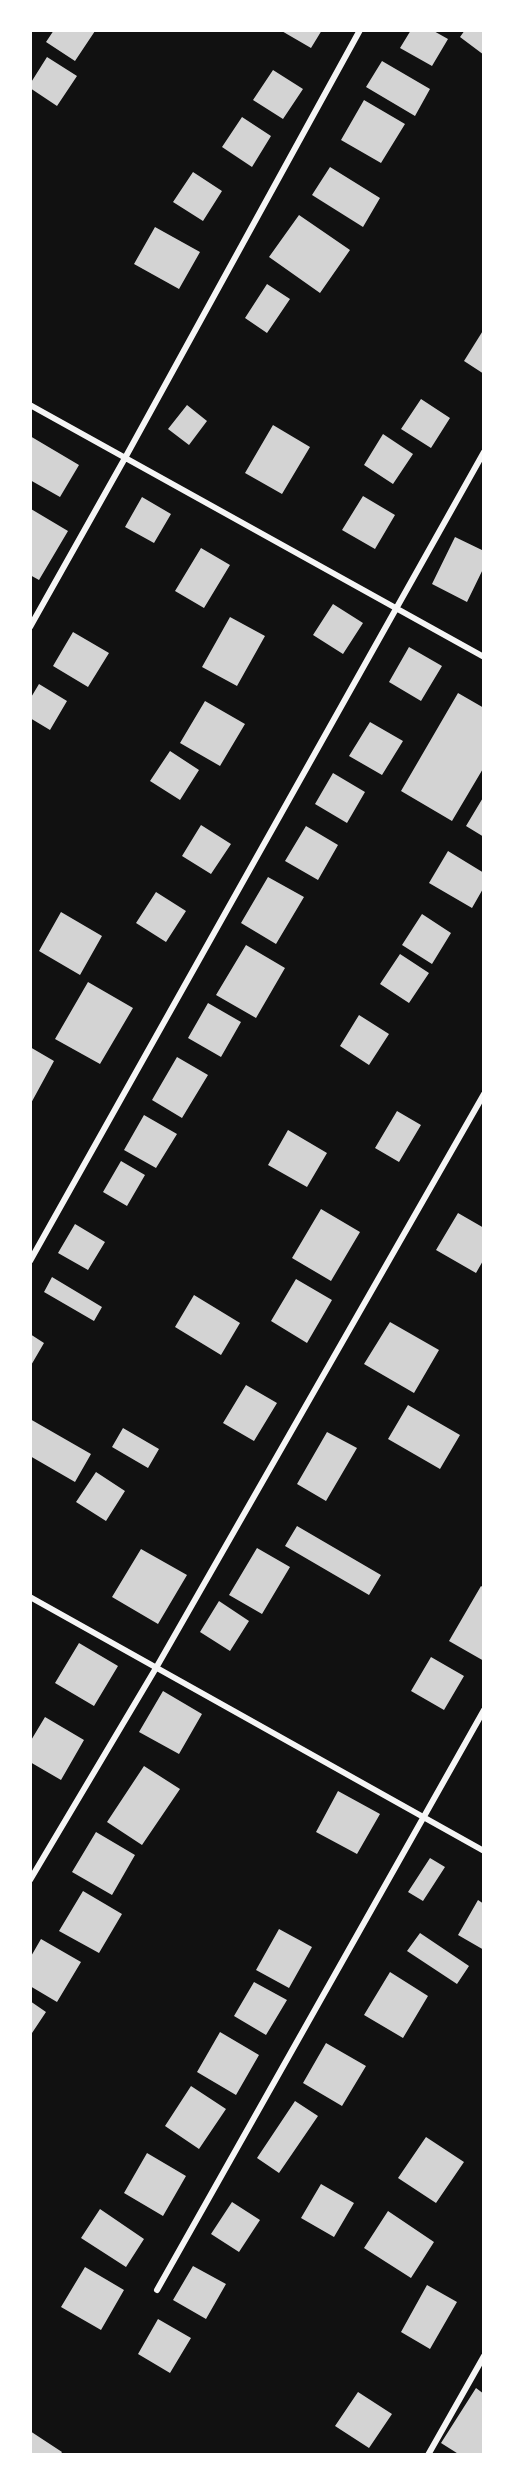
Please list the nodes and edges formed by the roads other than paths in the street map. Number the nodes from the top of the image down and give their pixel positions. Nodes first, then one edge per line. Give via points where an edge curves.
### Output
1 (360, 30) edge
2 (30, 405) edge
3 (484, 452) edge
4 (125, 458) junction
5 (396, 606) junction
6 (30, 627) edge
7 (484, 657) edge
8 (484, 1094) edge
9 (30, 1261) edge
10 (30, 1597) edge
11 (156, 1668) junction
12 (484, 1710) edge
13 (423, 1817) junction
14 (484, 1851) edge
15 (30, 1880) edge
16 (157, 2290) dead end
17 (484, 2356) edge
18 (428, 2455) edge

1 - 4 street
2 - 4 street
3 - 5 street
4 - 5 street
4 - 6 street
5 - 7 street
5 - 9 street
8 - 11 street
10 - 11 street
11 - 13 street
11 - 15 street
12 - 13 street
13 - 14 street
13 - 16 street
17 - 18 street

